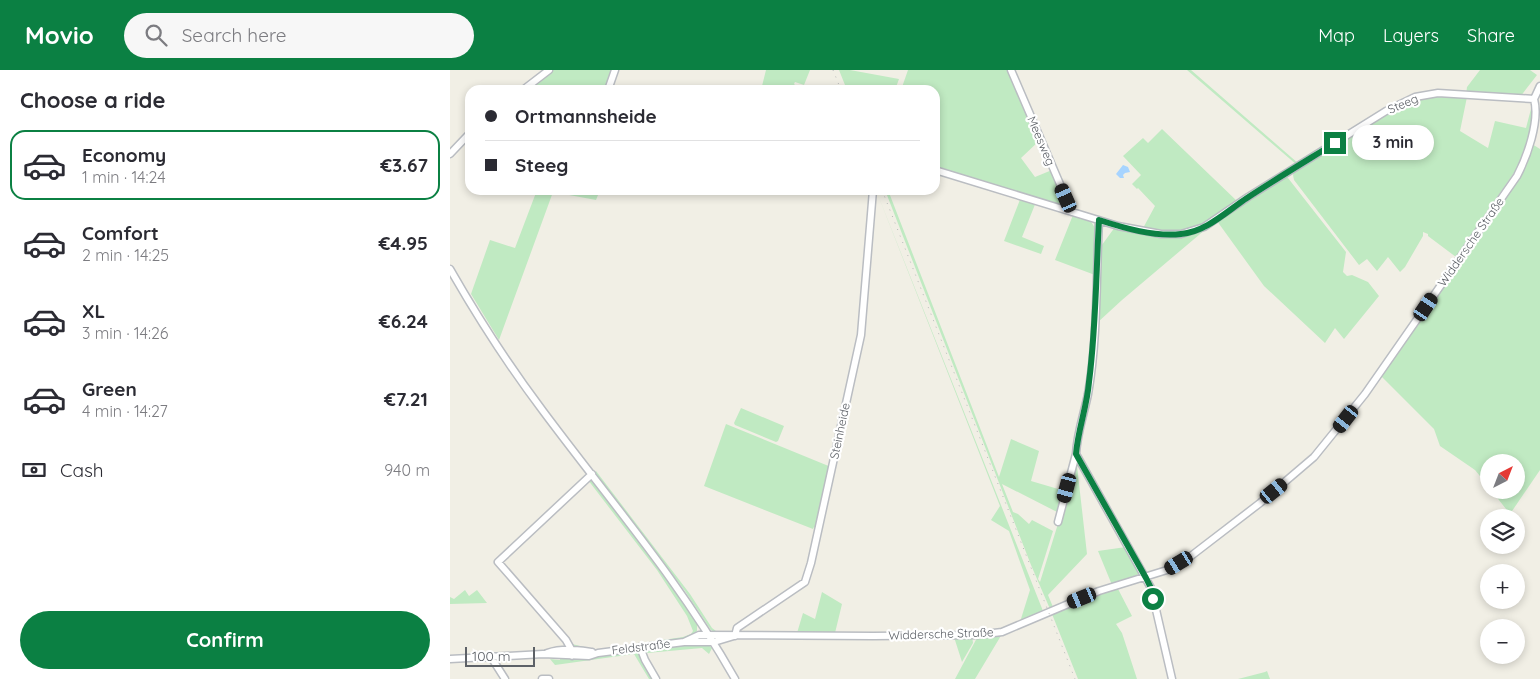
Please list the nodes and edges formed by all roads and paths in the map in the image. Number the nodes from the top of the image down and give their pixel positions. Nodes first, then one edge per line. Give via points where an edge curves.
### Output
1 (549, 70) edge
2 (615, 70) edge
3 (1011, 70) edge
4 (530, 85) edge
5 (610, 85) edge
6 (1540, 86) edge
7 (1534, 99) junction
8 (465, 138) edge
9 (450, 154) edge
10 (940, 172) edge
11 (873, 195) edge
12 (1072, 212) junction
13 (1099, 220) junction
14 (450, 269) edge
15 (1076, 454) junction
16 (592, 474) junction
17 (1058, 522) dead end
18 (1146, 578) junction
19 (710, 635) junction
20 (735, 636) junction
21 (684, 642) junction
22 (714, 642) junction
23 (640, 647) junction
24 (571, 652) junction
25 (491, 657) junction
26 (450, 659) edge
27 (505, 679) edge
28 (542, 679) edge
29 (550, 679) edge
30 (656, 679) edge
31 (735, 679) edge
32 (1172, 679) edge

1 - 4 street
2 - 5 street
3 - 12 street, Meesweg
6 - 7 street, Widdersche Straße
7 - 13 street, Steeg via 1438,94 1415,97 1386,111 1193,232 1161,234
7 - 18 street, Widdersche Straße via 1537,109 1532,138 1517,176 1336,431 1308,463 1245,515 1190,556
8 - 9 street
10 - 12 street, Steeg
11 - 20 street, Steinheide via 861,335 811,563 805,582 737,628
12 - 13 street, Steeg
13 - 15 street via 1094,339 1088,394 1077,436
14 - 16 street via 514,370
15 - 17 street
15 - 18 street
16 - 19 street via 664,568
16 - 24 street via 498,562 566,640
18 - 20 street, Widdersche Straße via 1099,591 1000,632 977,635
18 - 32 street
19 - 20 street, Feldstraße
19 - 21 street, Feldstraße via 699,635
19 - 22 street
20 - 22 street, Feldstraße
21 - 22 street, Feldstraße
21 - 23 street, Feldstraße
22 - 31 street
23 - 24 street, Feldstraße via 589,656
23 - 30 street
24 - 25 street, Feldstraße
25 - 26 street, Feldstraße
25 - 27 street
28 - 29 street

